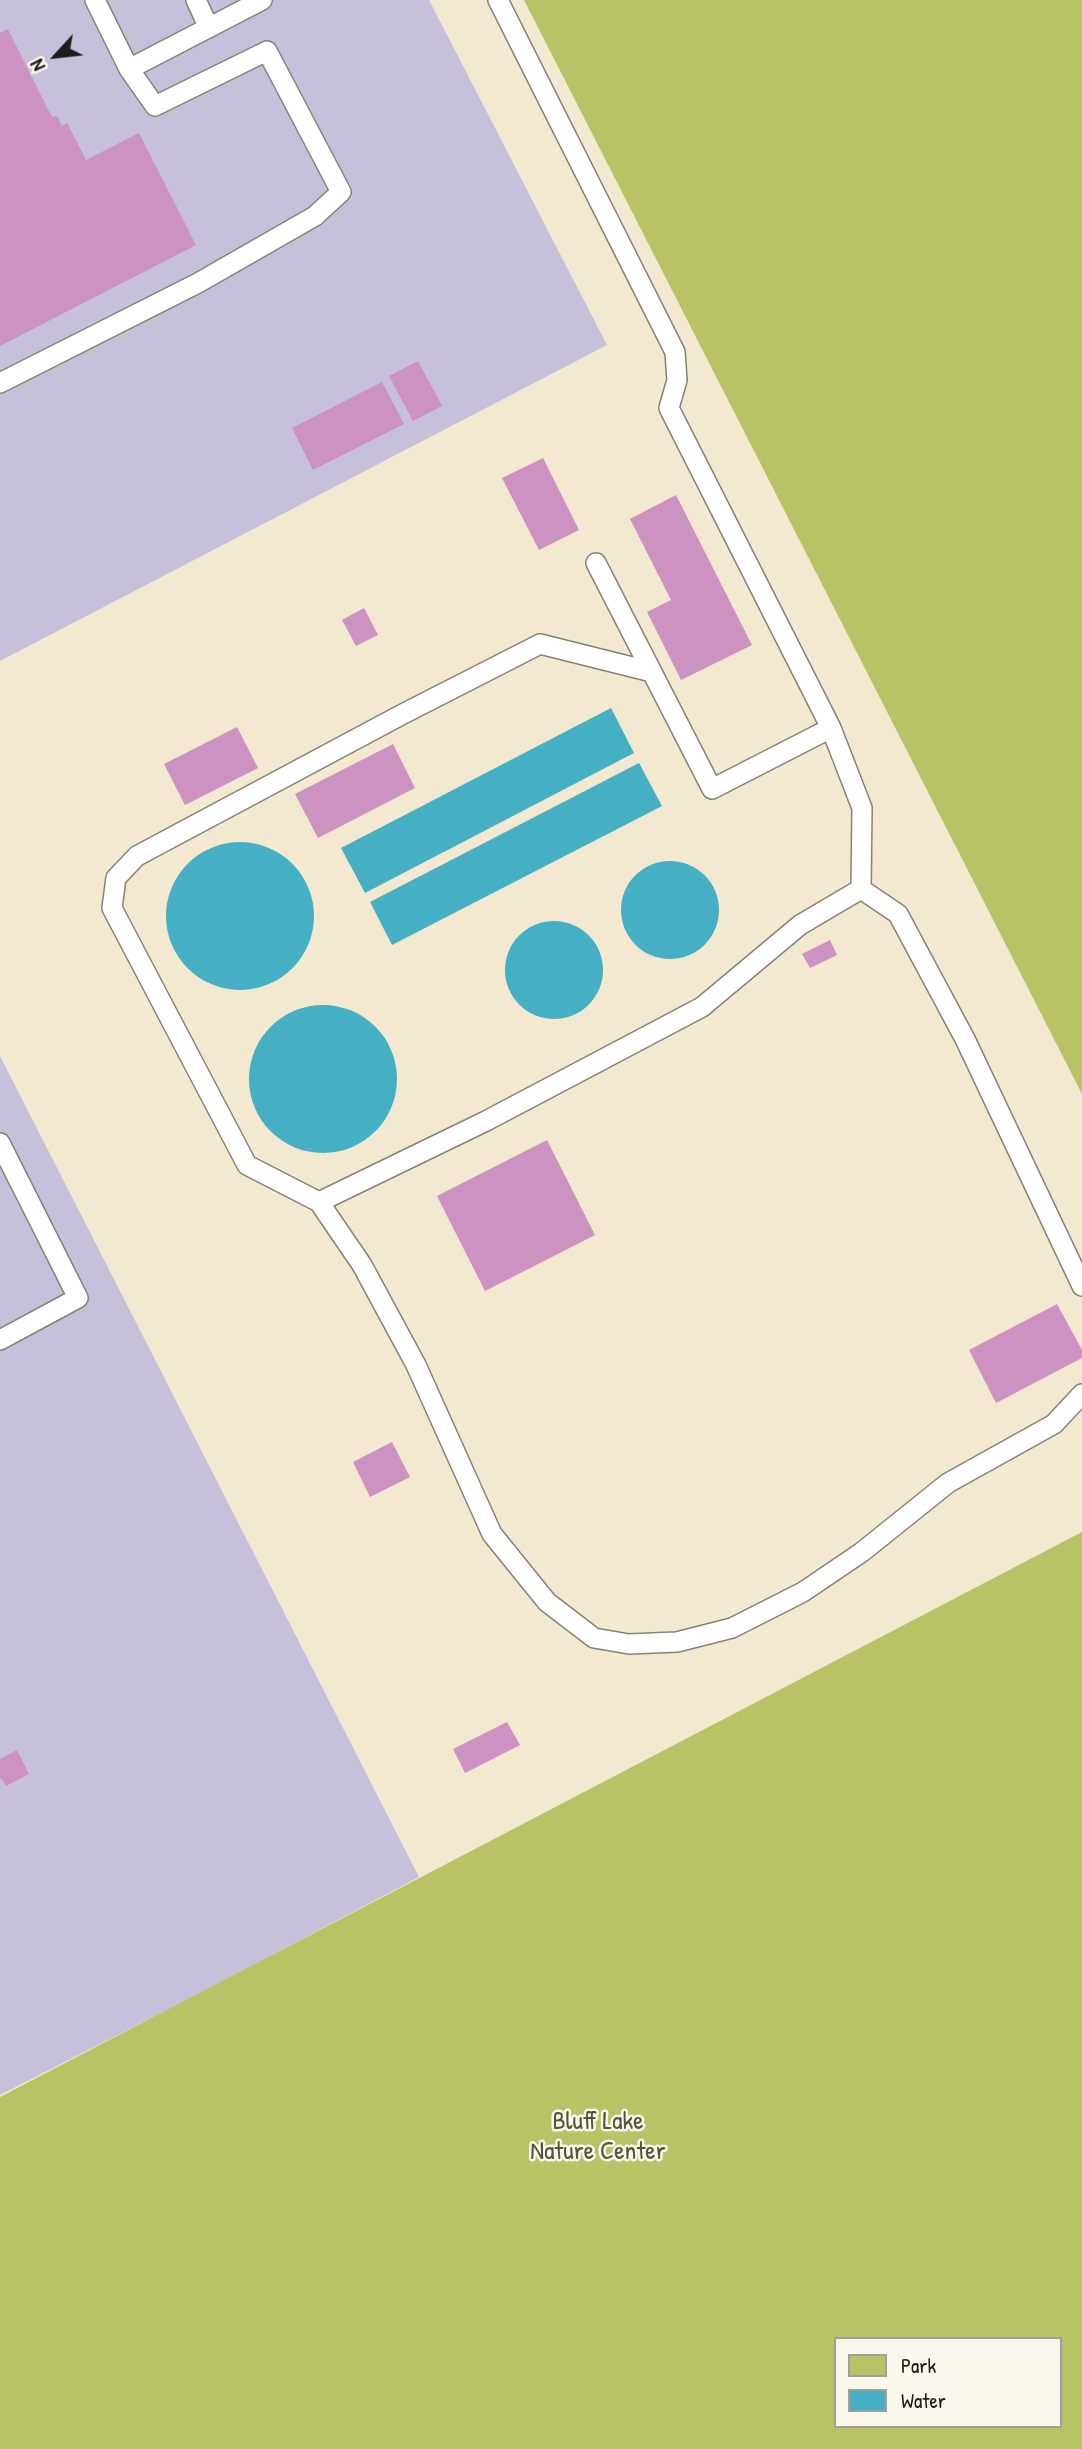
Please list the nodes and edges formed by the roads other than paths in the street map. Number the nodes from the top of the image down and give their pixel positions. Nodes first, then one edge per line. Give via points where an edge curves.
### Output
1 (95, 0) edge
2 (195, 0) edge
3 (262, 0) edge
4 (498, 0) edge
5 (209, 28) junction
6 (129, 69) junction
7 (0, 383) edge
8 (596, 563) dead end
9 (652, 673) junction
10 (831, 728) junction
11 (861, 889) junction
12 (0, 1143) edge
13 (319, 1202) junction
14 (1082, 1286) edge
15 (0, 1340) edge
16 (1082, 1394) edge

1 - 6 lane
2 - 5 lane
3 - 5 lane
4 - 10 lane via 675,352 677,380 669,408
5 - 6 lane
6 - 7 lane via 155,106 267,51 341,192 315,216 198,283
8 - 9 lane
9 - 10 lane via 712,789
9 - 13 lane via 540,644 137,856 116,878 112,908 247,1165
10 - 11 lane via 862,808
11 - 13 lane via 800,925 702,1007 486,1121
11 - 14 lane via 898,914 965,1039
12 - 15 lane via 78,1298
13 - 16 lane via 362,1265 416,1365 492,1534 547,1602 594,1638 629,1644 677,1642 732,1628 803,1592 948,1483 1054,1424

